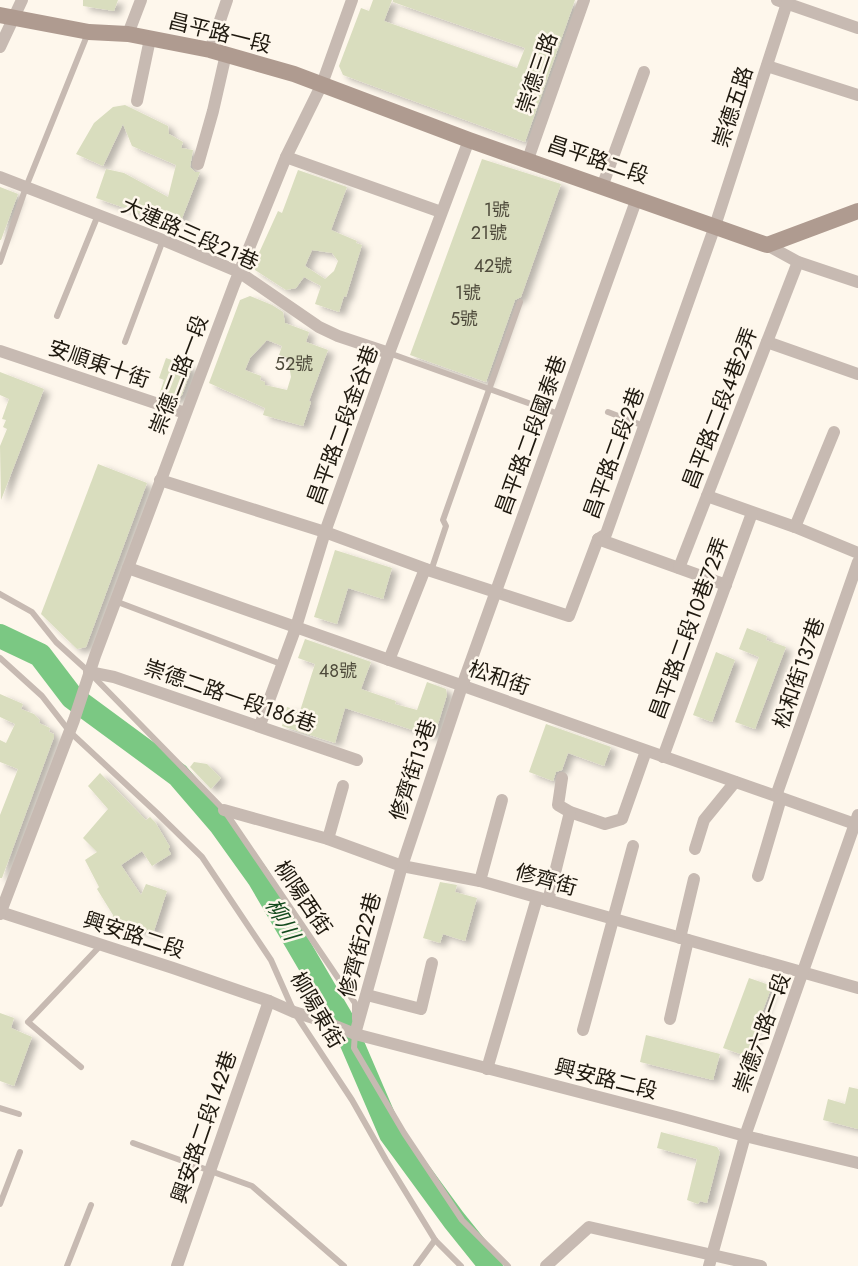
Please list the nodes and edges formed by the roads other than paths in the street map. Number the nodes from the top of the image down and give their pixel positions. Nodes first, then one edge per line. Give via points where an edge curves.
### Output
1 (21, 0) edge
2 (141, 0) edge
3 (227, 0) edge
4 (352, 0) edge
5 (584, 0) edge
6 (784, 1) edge
7 (7, 17) edge
8 (858, 28) edge
9 (88, 32) junction
10 (128, 34) junction
11 (150, 39) junction
12 (0, 47) edge
13 (218, 52) junction
14 (767, 66) junction
15 (644, 72) dead end
16 (322, 84) junction
17 (858, 95) edge
18 (136, 101) dead end
19 (469, 140) junction
20 (286, 157) junction
21 (528, 159) junction
22 (198, 164) dead end
23 (0, 177) edge
24 (26, 187) junction
25 (602, 187) junction
26 (637, 198) junction
27 (858, 211) edge
28 (441, 212) junction
29 (98, 215) junction
30 (716, 226) junction
31 (163, 240) junction
32 (767, 245) junction
33 (0, 262) edge
34 (798, 262) junction
35 (239, 272) junction
36 (858, 282) edge
37 (520, 302) dead end
38 (57, 316) dead end
39 (125, 342) dead end
40 (767, 342) junction
41 (0, 351) edge
42 (389, 353) junction
43 (858, 374) edge
44 (490, 389) junction
45 (608, 412) dead end
46 (185, 413) junction
47 (559, 414) junction
48 (645, 426) junction
49 (834, 432) dead end
50 (160, 480) junction
51 (707, 496) junction
52 (752, 513) junction
53 (795, 527) junction
54 (326, 532) junction
55 (598, 539) junction
56 (858, 553) edge
57 (858, 562) edge
58 (128, 568) junction
59 (679, 568) junction
60 (428, 570) junction
61 (726, 585) junction
62 (495, 593) junction
63 (0, 594) edge
64 (115, 601) junction
65 (296, 627) junction
66 (0, 658) edge
67 (389, 660) junction
68 (281, 664) junction
69 (87, 678) junction
70 (462, 686) junction
71 (260, 725) junction
72 (70, 732) junction
73 (646, 751) junction
74 (663, 757) junction
75 (357, 760) dead end
76 (562, 778) dead end
77 (735, 782) junction
78 (343, 786) dead end
79 (778, 797) junction
80 (502, 800) dead end
81 (224, 810) junction
82 (570, 812) junction
83 (857, 822) edge
84 (328, 839) junction
85 (633, 846) dead end
86 (695, 849) dead end
87 (402, 866) junction
88 (758, 876) dead end
89 (694, 879) dead end
90 (480, 882) junction
91 (542, 899) junction
92 (0, 913) edge
93 (613, 919) junction
94 (684, 939) junction
95 (102, 944) junction
96 (432, 963) dead end
97 (804, 973) junction
98 (858, 987) edge
99 (367, 995) junction
100 (269, 1001) junction
101 (294, 1012) junction
102 (670, 1019) dead end
103 (583, 1030) dead end
104 (350, 1032) junction
105 (81, 1067) dead end
106 (487, 1068) junction
107 (0, 1108) edge
108 (19, 1114) dead end
109 (745, 1136) junction
110 (133, 1143) dead end
111 (20, 1152) dead end
112 (858, 1163) edge
113 (209, 1172) junction
114 (0, 1204) edge
115 (91, 1205) dead end
116 (435, 1240) junction
117 (711, 1261) edge
118 (67, 1266) edge
119 (177, 1266) edge
120 (344, 1266) edge
121 (417, 1266) edge
122 (461, 1266) edge
123 (508, 1266) edge
124 (546, 1266) edge
125 (761, 1266) edge

1 - 7 street
2 - 10 street
3 - 13 street
4 - 16 street, 崇德二路一段
5 - 21 street, 崇德三路
6 - 8 street
6 - 14 street, 崇德五路
7 - 9 street, 昌平路一段
7 - 12 street
9 - 10 street, 昌平路一段
9 - 24 lane
10 - 11 street, 昌平路一段
11 - 13 street, 昌平路一段
11 - 18 street
13 - 16 street, 昌平路一段
13 - 22 street via 213,111
14 - 17 street
14 - 30 street, 崇德五路
15 - 25 street
16 - 19 street, 昌平路二段
16 - 20 street, 崇德二路一段
19 - 21 street, 昌平路二段
19 - 28 street, 昌平路二段金谷巷
20 - 28 street
20 - 35 street, 崇德二路一段
21 - 25 street, 昌平路二段
23 - 24 street, 大連路三段21巷
24 - 29 street, 大連路三段21巷
24 - 33 lane
25 - 26 street, 昌平路二段
26 - 30 street, 昌平路二段
26 - 47 street, 昌平路二段國泰巷
27 - 32 street
28 - 42 street, 昌平路二段金谷巷
29 - 31 street, 大連路三段21巷
29 - 38 lane
30 - 32 street, 昌平路二段
30 - 48 street, 昌平路二段2巷
31 - 35 street, 大連路三段21巷
31 - 39 lane
32 - 34 street
34 - 36 street
34 - 40 street, 昌平路二段4巷2弄
35 - 42 street, 大連路三段21巷 via 320,327
35 - 46 street, 崇德二路一段
37 - 44 lane
40 - 43 street
40 - 51 street, 昌平路二段4巷2弄
41 - 46 street, 安順東十街
42 - 44 lane
42 - 54 street, 昌平路二段金谷巷
44 - 47 lane
44 - 60 lane
45 - 48 lane
46 - 50 street, 崇德二路一段
47 - 62 street, 昌平路二段國泰巷
48 - 55 street, 昌平路二段2巷 via 606,534
49 - 53 street
50 - 54 street
50 - 58 street, 崇德二路一段
51 - 52 street
51 - 59 street, 昌平路二段4巷2弄
52 - 53 street
52 - 61 street, 昌平路二段10巷72弄
53 - 56 street
54 - 60 street
54 - 65 street, 昌平路二段金谷巷
55 - 59 street
55 - 62 street, 昌平路二段2巷 via 569,616
57 - 79 street, 松和街137巷
58 - 64 street, 崇德二路一段
58 - 65 street, 松和街
59 - 61 street
60 - 62 street
60 - 67 street
61 - 74 street, 昌平路二段10巷72弄
62 - 70 street, 昌平路二段國泰巷
63 - 69 lane, 柳陽西街 via 32,612
64 - 68 lane
64 - 69 street, 崇德二路一段
65 - 67 street, 松和街
65 - 68 street, 昌平路二段金谷巷
66 - 72 lane, 柳陽東街 via 42,696
67 - 70 street, 松和街
68 - 71 street, 昌平路二段金谷巷
69 - 71 street, 崇德二路一段186巷 via 114,677
69 - 72 street, 崇德二路一段
69 - 81 lane, 柳陽西街
70 - 73 street, 松和街
70 - 87 street, 修齊街13巷
71 - 75 street, 崇德二路一段186巷
72 - 92 street
72 - 101 lane, 柳陽東街 via 202,857 271,960
73 - 74 street, 松和街
73 - 82 street via 622,819 605,824
74 - 77 street, 松和街
76 - 82 street via 558,805
77 - 79 street, 松和街
77 - 86 street via 704,820
78 - 84 street
79 - 83 street, 松和街
79 - 88 street, 松和街137巷
80 - 90 street
81 - 84 street, 修齊街
81 - 104 lane, 柳陽西街 via 355,1003
82 - 91 street
83 - 97 street, 崇德六路一段
84 - 87 street, 修齊街
85 - 93 street
87 - 90 street, 修齊街
87 - 99 street, 修齊街22巷
89 - 94 street
90 - 91 street, 修齊街
91 - 93 street, 修齊街
91 - 106 street
92 - 95 street, 興安路二段
93 - 94 street, 修齊街
93 - 103 street
94 - 97 street, 修齊街
94 - 102 street
95 - 100 street, 興安路二段
95 - 105 lane via 28,1022
96 - 99 street via 421,1008
97 - 98 street, 修齊街
97 - 109 street, 崇德六路一段
99 - 104 street, 修齊街22巷
100 - 101 street, 興安路二段
100 - 113 street, 興安路二段142巷
101 - 104 street, 興安路二段
101 - 116 lane, 柳陽東街 via 352,1100
104 - 106 street, 興安路二段
104 - 123 lane, 柳陽西街 via 354,1048 404,1133 462,1220
106 - 109 street, 興安路二段
107 - 108 lane
109 - 112 street, 興安路二段
109 - 117 street, 崇德六路一段
110 - 113 lane
111 - 114 lane
113 - 119 street, 興安路二段142巷
113 - 120 lane via 252,1186
115 - 118 lane
116 - 121 lane
116 - 122 lane, 柳陽東街
117 - 124 street via 589,1227
117 - 125 street

